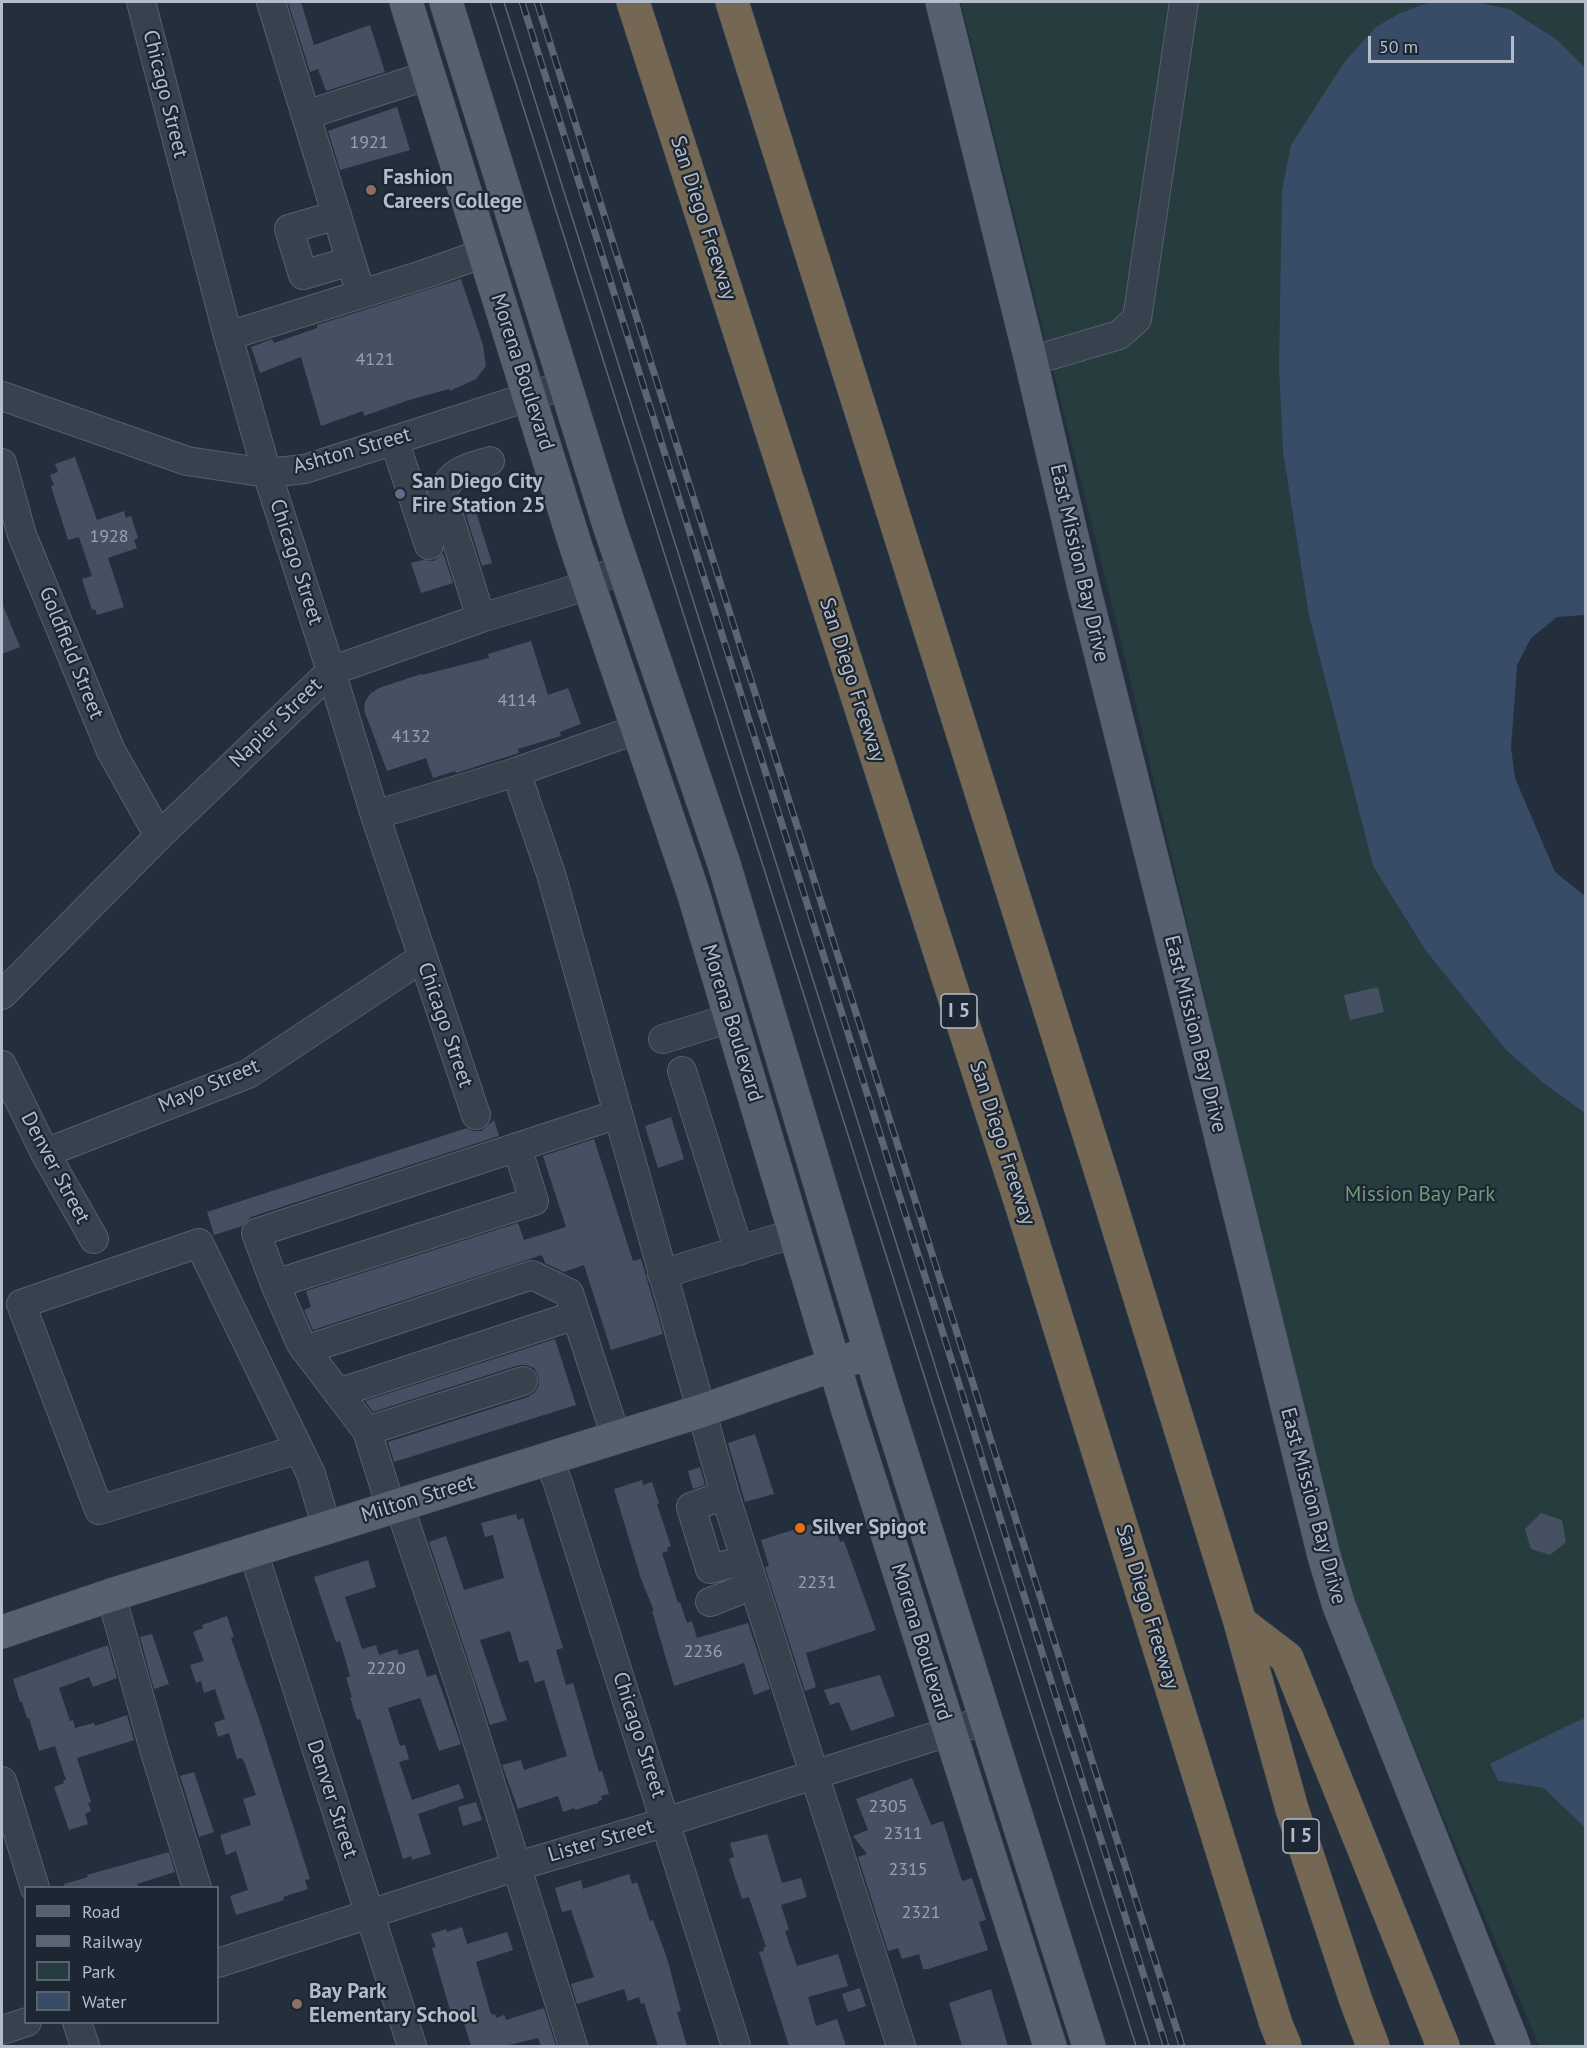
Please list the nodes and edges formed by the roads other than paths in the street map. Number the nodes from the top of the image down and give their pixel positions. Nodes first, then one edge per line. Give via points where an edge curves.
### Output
1 (141, 2) edge
2 (271, 2) edge
3 (406, 2) edge
4 (446, 2) edge
5 (633, 2) edge
6 (732, 2) edge
7 (942, 2) edge
8 (1184, 2) edge
9 (429, 75) junction
10 (306, 116) junction
11 (337, 215) junction
12 (484, 253) junction
13 (351, 261) junction
14 (361, 294) junction
15 (228, 336) junction
16 (1031, 361) junction
17 (565, 385) junction
18 (2, 396) edge
19 (529, 397) junction
20 (394, 440) junction
21 (490, 461) dead end
22 (2, 463) edge
23 (267, 473) junction
24 (429, 545) dead end
25 (624, 568) junction
26 (589, 582) junction
27 (481, 618) junction
28 (331, 670) junction
29 (639, 730) junction
30 (516, 772) junction
31 (375, 815) junction
32 (159, 836) junction
33 (422, 958) junction
34 (2, 995) edge
35 (731, 1018) junction
36 (663, 1039) dead end
37 (2, 1065) edge
38 (682, 1071) dead end
39 (618, 1114) junction
40 (476, 1115) dead end
41 (517, 1147) junction
42 (45, 1153) junction
43 (795, 1233) junction
44 (94, 1239) dead end
45 (739, 1251) junction
46 (662, 1274) junction
47 (275, 1284) junction
48 (576, 1315) junction
49 (305, 1350) junction
50 (870, 1352) junction
51 (834, 1364) junction
52 (523, 1381) dead end
53 (338, 1393) junction
54 (701, 1411) junction
55 (367, 1431) junction
56 (616, 1437) junction
57 (299, 1449) junction
58 (548, 1458) junction
59 (395, 1506) junction
60 (327, 1528) junction
61 (254, 1551) junction
62 (750, 1572) junction
63 (111, 1595) junction
64 (710, 1602) dead end
65 (1240, 1622) junction
66 (2, 1632) edge
67 (986, 1720) junction
68 (949, 1732) junction
69 (814, 1774) junction
70 (2, 1781) edge
71 (666, 1822) junction
72 (518, 1866) junction
73 (35, 1886) edge
74 (197, 1886) edge
75 (370, 1914) junction
76 (219, 1960) edge
77 (24, 2023) edge
78 (78, 2024) edge
79 (2, 2030) edge
80 (1280, 2039) edge
81 (85, 2046) edge
82 (412, 2046) edge
83 (573, 2046) edge
84 (736, 2046) edge
85 (901, 2046) edge
86 (1050, 2046) edge
87 (1089, 2046) edge
88 (1373, 2046) edge
89 (1443, 2046) edge
90 (1514, 2046) edge

1 - 15 street, Chicago Street
2 - 10 street
3 - 9 main road, Morena Boulevard
4 - 17 main road, Morena Boulevard
5 - 80 highway, San Diego Freeway / I 5 via 1023,1210
6 - 65 highway, I 5
7 - 16 main road, East Mission Bay Drive
8 - 16 street via 1137,319 1119,335
9 - 10 street
9 - 12 main road, Morena Boulevard
10 - 11 street
11 - 13 street
11 - 13 street via 289,229 303,275
12 - 14 street
12 - 19 main road, Morena Boulevard
13 - 14 street
14 - 15 street
15 - 23 street, Chicago Street
16 - 90 main road, East Mission Bay Drive via 1083,588 1324,1556 1339,1606
17 - 19 street, Ashton Street
17 - 25 main road, Morena Boulevard
18 - 23 street, Ashton Street via 187,461
19 - 20 street, Ashton Street
19 - 26 main road, Morena Boulevard
20 - 23 street, Ashton Street via 305,469
20 - 24 street
21 - 27 street via 455,474 446,482 442,494
22 - 32 street, Goldfield Street via 22,535 111,752
23 - 28 street, Chicago Street
25 - 26 street, Napier Street
25 - 50 main road, Morena Boulevard via 724,864
26 - 27 street, Napier Street
26 - 29 main road, Morena Boulevard
27 - 28 street, Napier Street
28 - 31 street, Chicago Street
28 - 32 street, Napier Street
29 - 30 street
29 - 35 main road, Morena Boulevard
30 - 31 street
30 - 39 street via 551,874
31 - 33 street, Chicago Street
32 - 34 street, Napier Street
33 - 40 street, Chicago Street
33 - 42 street, Mayo Street via 248,1074
35 - 36 street
35 - 43 main road, Morena Boulevard
37 - 42 street, Denver Street
38 - 45 street
39 - 41 street
39 - 46 street
41 - 47 street via 534,1201
41 - 47 street via 256,1233
42 - 44 street, Denver Street
43 - 45 street
43 - 51 main road, Morena Boulevard
45 - 46 street
46 - 54 street
47 - 49 street
48 - 49 street via 569,1293 532,1275
48 - 53 street
48 - 56 street
49 - 53 street
50 - 51 main road, Milton Street
50 - 67 main road, Morena Boulevard
51 - 54 main road, Milton Street
51 - 68 main road, Morena Boulevard
52 - 55 street
53 - 55 street
54 - 56 main road, Milton Street
54 - 62 street
55 - 59 street
56 - 58 main road, Milton Street
57 - 57 street via 199,1243 21,1304 99,1510
57 - 60 street
58 - 59 main road, Milton Street
58 - 71 street, Chicago Street
59 - 60 main road, Milton Street
59 - 72 street via 460,1686
60 - 61 main road, Milton Street
61 - 63 main road, Milton Street
61 - 75 street, Denver Street
62 - 64 street
62 - 69 street
63 - 66 main road, Milton Street
63 - 74 street
65 - 88 highway, I 5 via 1292,1809
65 - 89 highway via 1287,1658
67 - 68 street, Lister Street
67 - 87 main road, Morena Boulevard
68 - 69 street, Lister Street
68 - 86 main road, Morena Boulevard
69 - 71 street, Lister Street
69 - 85 street
70 - 73 street
71 - 72 street, Lister Street
71 - 84 street, Chicago Street
72 - 75 street, Lister Street
72 - 83 street
75 - 76 street, Lister Street
75 - 82 street, Denver Street
77 - 79 street
78 - 81 street

